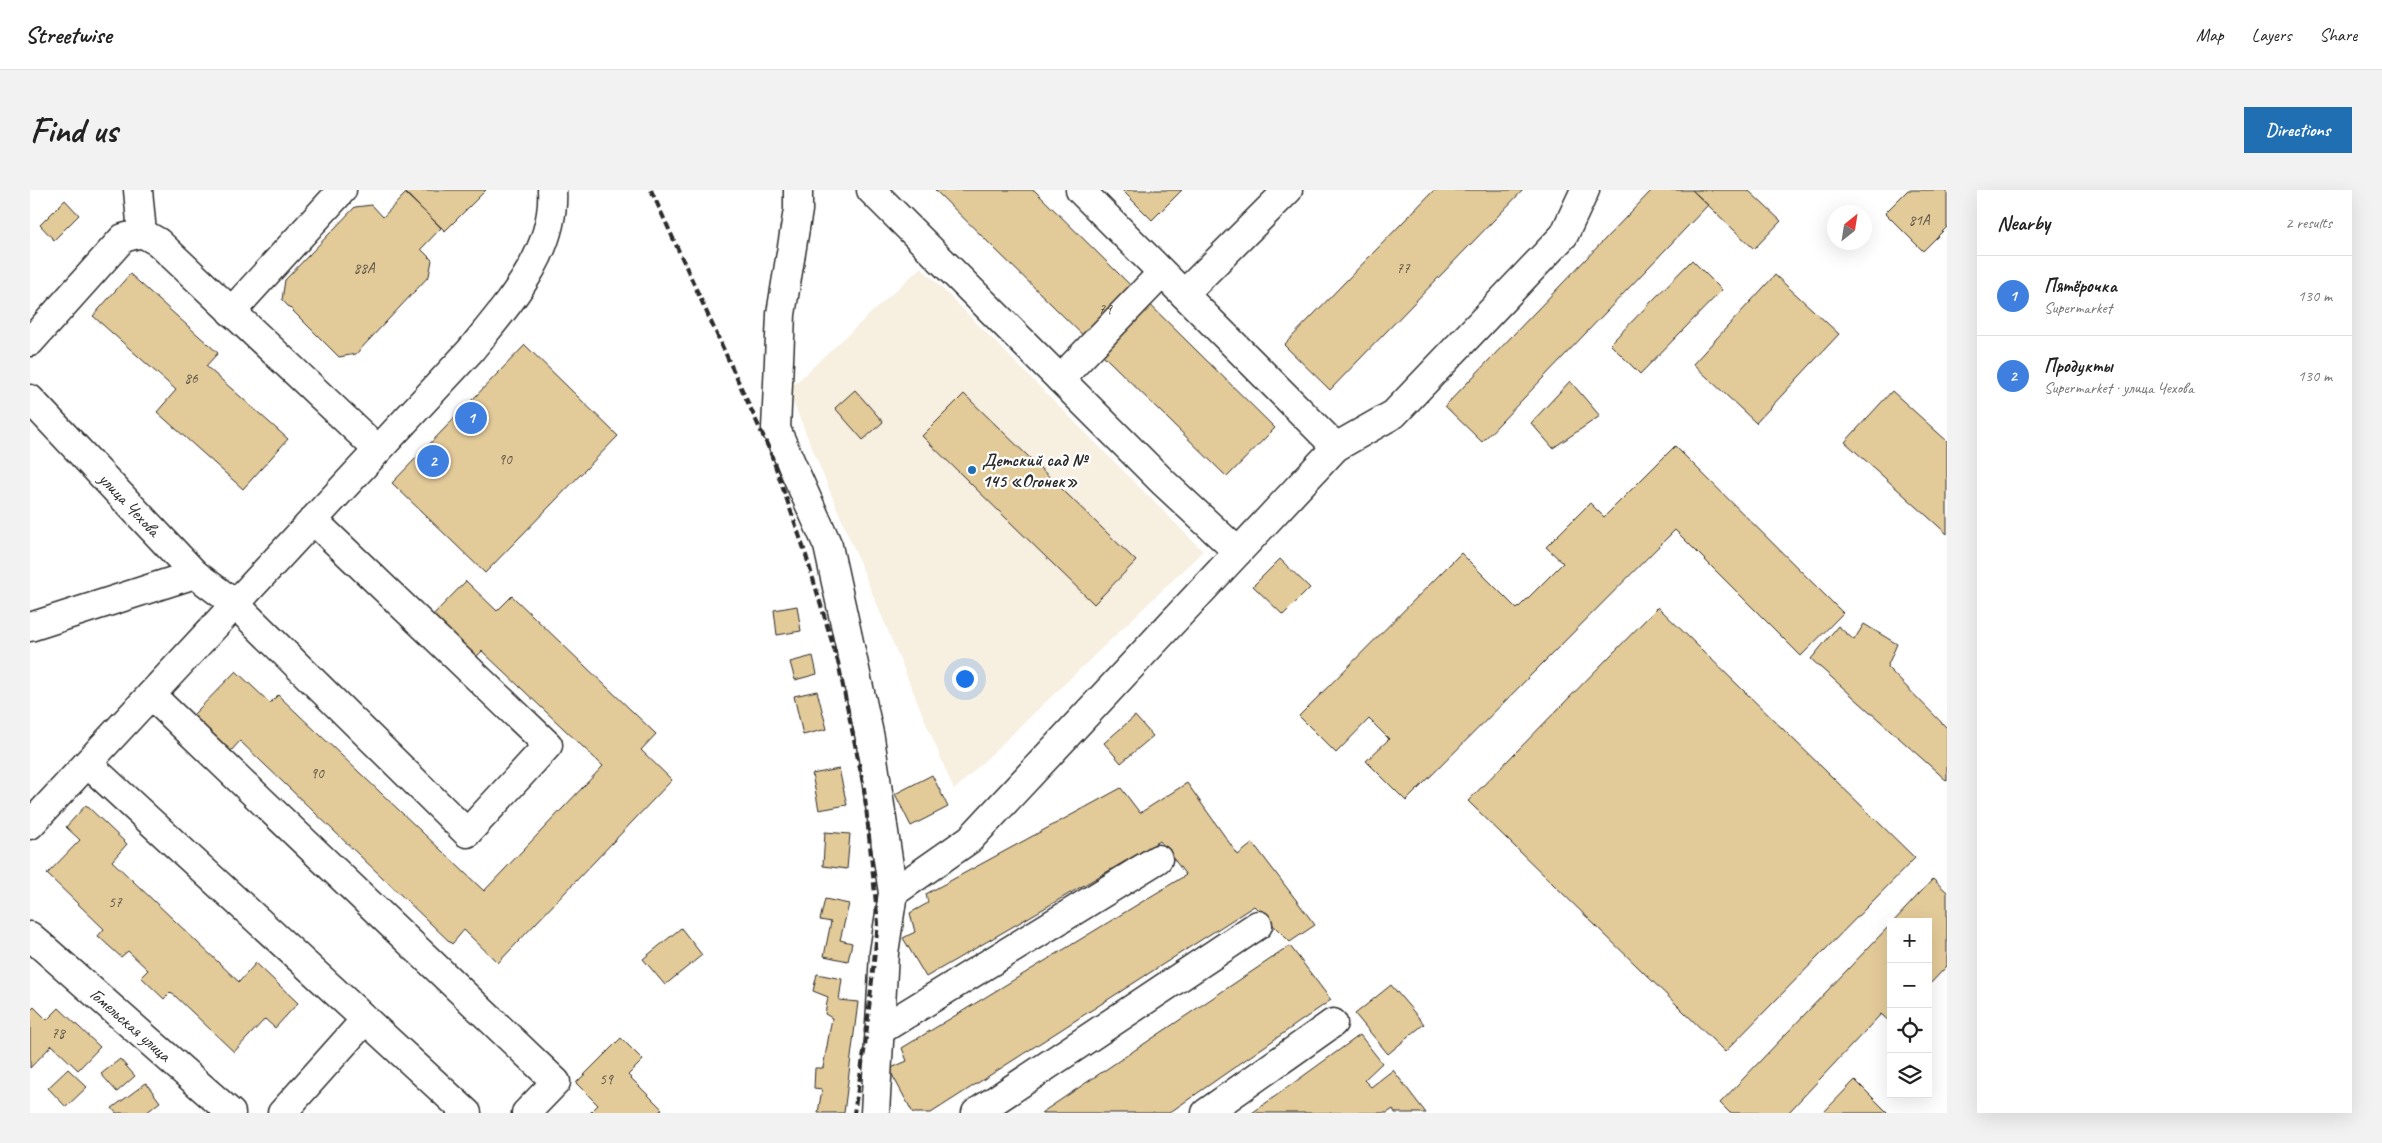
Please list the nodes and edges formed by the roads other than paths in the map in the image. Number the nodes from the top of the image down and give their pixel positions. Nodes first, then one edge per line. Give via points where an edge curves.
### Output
1 (138, 190) edge
2 (342, 190) edge
3 (552, 190) edge
4 (798, 190) edge
5 (871, 190) edge
6 (1080, 190) edge
7 (1288, 190) edge
8 (1585, 190) edge
9 (142, 233) junction
10 (1162, 273) junction
11 (1184, 294) junction
12 (232, 312) junction
13 (30, 342) edge
14 (1060, 379) junction
15 (30, 399) edge
16 (1336, 447) junction
17 (378, 450) junction
18 (313, 520) junction
19 (1238, 552) junction
20 (195, 574) junction
21 (235, 604) junction
22 (30, 627) edge
23 (151, 695) junction
24 (88, 764) junction
25 (30, 825) edge
26 (1158, 859) dead end
27 (893, 894) junction
28 (1258, 925) dead end
29 (30, 936) edge
30 (365, 1020) junction
31 (1334, 1023) dead end
32 (880, 1031) junction
33 (231, 1113) edge
34 (282, 1113) edge
35 (466, 1113) edge
36 (526, 1113) edge
37 (875, 1113) edge
38 (976, 1113) edge
39 (1206, 1113) edge

1 - 9 street
2 - 12 street
3 - 17 street via 553,208 545,239 519,289 470,351
4 - 27 street via 798,210 781,314 776,429 828,546 870,738
5 - 14 street
6 - 10 street
7 - 11 street
8 - 16 street via 1564,235 1394,414
9 - 12 street via 158,242
9 - 13 street via 124,238
10 - 11 street
10 - 14 street
11 - 16 street
12 - 17 street
14 - 19 street
15 - 20 street, улица Чехова
16 - 19 street
17 - 18 street
18 - 21 street
18 - 21 street, улица Чехова via 548,744 467,833
19 - 27 street via 970,839
20 - 21 street, улица Чехова
20 - 22 street
21 - 23 street
23 - 24 street
23 - 36 street via 556,1082
24 - 25 street
24 - 30 street
26 - 32 street
27 - 32 street via 884,953
28 - 38 street
29 - 33 street, Гомельская улица
30 - 34 street
30 - 35 street
31 - 39 street
32 - 37 street

